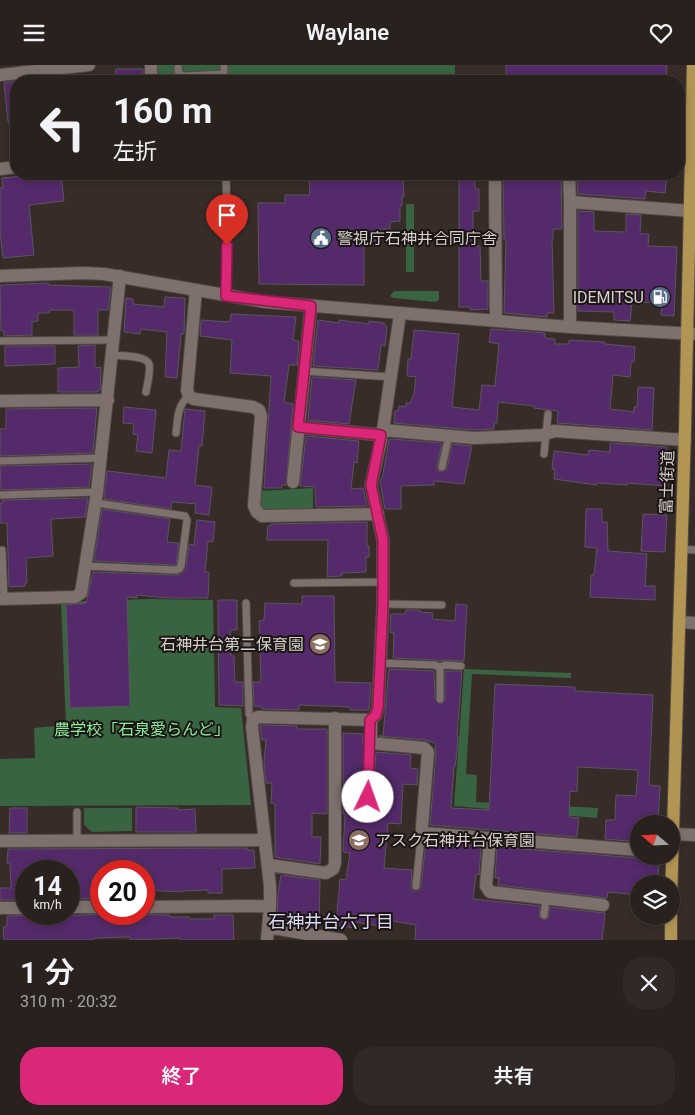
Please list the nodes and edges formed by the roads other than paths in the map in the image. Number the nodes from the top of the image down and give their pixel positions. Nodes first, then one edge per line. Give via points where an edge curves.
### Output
1 (81, 65) edge
2 (693, 65) edge
3 (0, 75) edge
4 (685, 119) edge
5 (693, 119) junction
6 (226, 180) edge
7 (495, 180) edge
8 (569, 180) edge
9 (570, 202) junction
10 (691, 211) junction
11 (692, 245) edge
12 (0, 276) edge
13 (120, 276) junction
14 (196, 290) junction
15 (226, 296) junction
16 (311, 306) junction
17 (400, 314) junction
18 (496, 320) junction
19 (570, 327) junction
20 (691, 334) edge
21 (112, 340) junction
22 (0, 341) edge
23 (111, 355) junction
24 (304, 371) junction
25 (391, 377) junction
26 (691, 380) edge
27 (146, 392) dead end
28 (189, 396) junction
29 (108, 400) junction
30 (0, 401) edge
31 (548, 414) dead end
32 (298, 427) junction
33 (382, 432) junction
34 (176, 433) dead end
35 (546, 433) junction
36 (688, 433) edge
37 (449, 435) junction
38 (544, 453) dead end
39 (100, 458) junction
40 (0, 461) edge
41 (442, 467) dead end
42 (293, 482) dead end
43 (0, 495) edge
44 (96, 498) junction
45 (378, 514) junction
46 (682, 549) junction
47 (2, 550) dead end
48 (695, 550) edge
49 (85, 566) junction
50 (383, 582) junction
51 (294, 583) dead end
52 (2, 599) edge
53 (246, 603) dead end
54 (383, 604) junction
55 (442, 605) dead end
56 (679, 622) junction
57 (695, 623) edge
58 (380, 663) junction
59 (461, 666) dead end
60 (439, 667) junction
61 (440, 699) dead end
62 (335, 718) junction
63 (253, 720) junction
64 (370, 720) junction
65 (371, 743) junction
66 (368, 797) dead end
67 (77, 812) dead end
68 (673, 815) edge
69 (424, 833) junction
70 (680, 834) edge
71 (695, 835) edge
72 (490, 838) junction
73 (265, 840) junction
74 (0, 841) edge
75 (77, 841) junction
76 (630, 849) edge
77 (269, 865) junction
78 (416, 886) dead end
79 (546, 899) junction
80 (603, 905) dead end
81 (270, 906) junction
82 (155, 907) edge
83 (0, 908) edge
84 (15, 908) edge
85 (544, 915) dead end
86 (671, 925) edge
87 (267, 934) edge
88 (341, 940) edge
89 (671, 940) edge

1 - 3 street
2 - 5 main road, 富士街道
4 - 5 lane
5 - 10 main road, 富士街道
6 - 15 lane
7 - 18 street
8 - 9 street
9 - 10 street
9 - 19 street
10 - 11 main road, 富士街道
11 - 20 main road, 富士街道
12 - 13 street via 83,273
13 - 14 street
13 - 21 street
14 - 15 street
14 - 28 street
15 - 16 street
16 - 17 street
16 - 24 street
17 - 18 street
17 - 25 street
18 - 19 street
19 - 20 street
20 - 26 main road, 富士街道
21 - 22 lane
21 - 23 street
23 - 27 lane via 141,358 149,363
23 - 29 street
24 - 25 lane
24 - 32 street
25 - 33 street
26 - 36 main road, 富士街道
28 - 34 lane via 180,407
28 - 45 street via 259,410 262,416 256,512 262,515
29 - 30 street
29 - 39 street
31 - 35 lane
32 - 33 street
32 - 42 street
33 - 37 street
33 - 45 street via 371,485
35 - 36 street
35 - 37 street via 473,438
35 - 38 lane
36 - 46 main road, 富士街道
37 - 41 lane
39 - 40 lane
39 - 44 street
43 - 44 lane
44 - 49 street
44 - 49 lane via 185,516 181,566 176,570
45 - 50 street via 383,540
46 - 48 lane
46 - 56 main road, 富士街道
47 - 52 lane
49 - 52 street via 79,596
50 - 51 lane
50 - 54 street
53 - 63 lane via 248,714
54 - 55 lane
54 - 58 street
56 - 57 street
56 - 68 main road, 富士街道
58 - 60 lane
58 - 64 street via 378,707
59 - 60 lane
60 - 61 lane
62 - 63 street via 258,717
62 - 64 street
62 - 77 street via 333,869 326,873
63 - 73 street
64 - 65 street
65 - 66 lane
65 - 69 street via 424,747 428,752
67 - 75 lane
69 - 72 street
69 - 78 lane
70 - 71 street
72 - 76 street
72 - 79 street via 487,889
73 - 75 street
73 - 77 street
74 - 75 street
77 - 81 street
79 - 80 street
79 - 85 lane
81 - 82 street
81 - 87 street
83 - 84 street
86 - 89 main road
87 - 88 street

